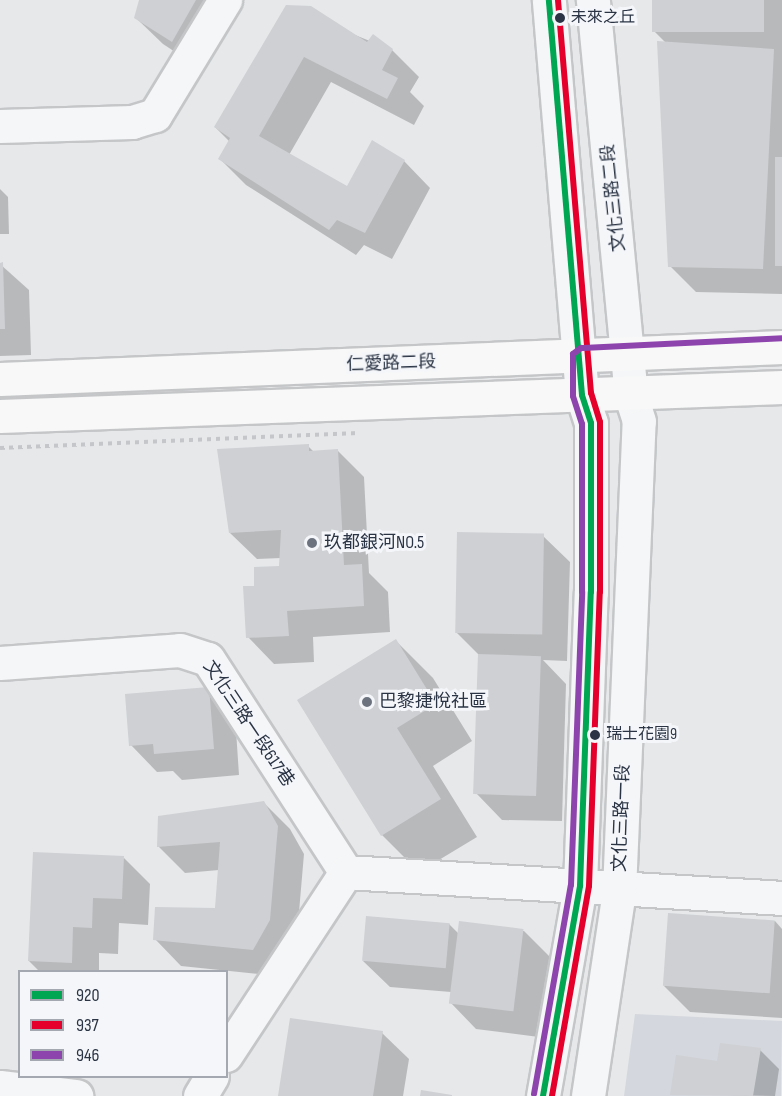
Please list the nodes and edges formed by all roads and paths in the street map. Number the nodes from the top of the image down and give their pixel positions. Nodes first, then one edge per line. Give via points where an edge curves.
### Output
1 (225, 0) edge
2 (549, 0) edge
3 (593, 0) edge
4 (0, 126) edge
5 (782, 347) edge
6 (630, 356) junction
7 (581, 357) junction
8 (0, 379) edge
9 (782, 387) edge
10 (582, 395) junction
11 (631, 396) junction
12 (0, 417) edge
13 (0, 663) edge
14 (346, 872) junction
15 (580, 886) junction
16 (619, 891) junction
17 (782, 898) edge
18 (228, 1052) edge
19 (211, 1078) edge
20 (0, 1087) edge
21 (76, 1096) edge
22 (200, 1096) edge
23 (543, 1096) edge
24 (588, 1096) edge

1 - 4 street via 155,115 132,122
2 - 7 street
3 - 6 street, 文化三路二段
5 - 6 main road, 仁愛路二段
6 - 7 main road, 仁愛路二段
6 - 11 street, 文化三路二段
7 - 8 main road, 仁愛路二段
7 - 10 street
9 - 11 main road
10 - 11 main road
10 - 12 main road
10 - 15 street via 591,423 591,536
11 - 16 street, 文化三路一段 via 639,421
13 - 14 street, 文化三路一段617巷 via 180,650 208,659
14 - 15 street
14 - 18 street
15 - 16 street
15 - 23 street
16 - 17 street
16 - 24 street, 文化三路一段
19 - 22 street
20 - 21 street

